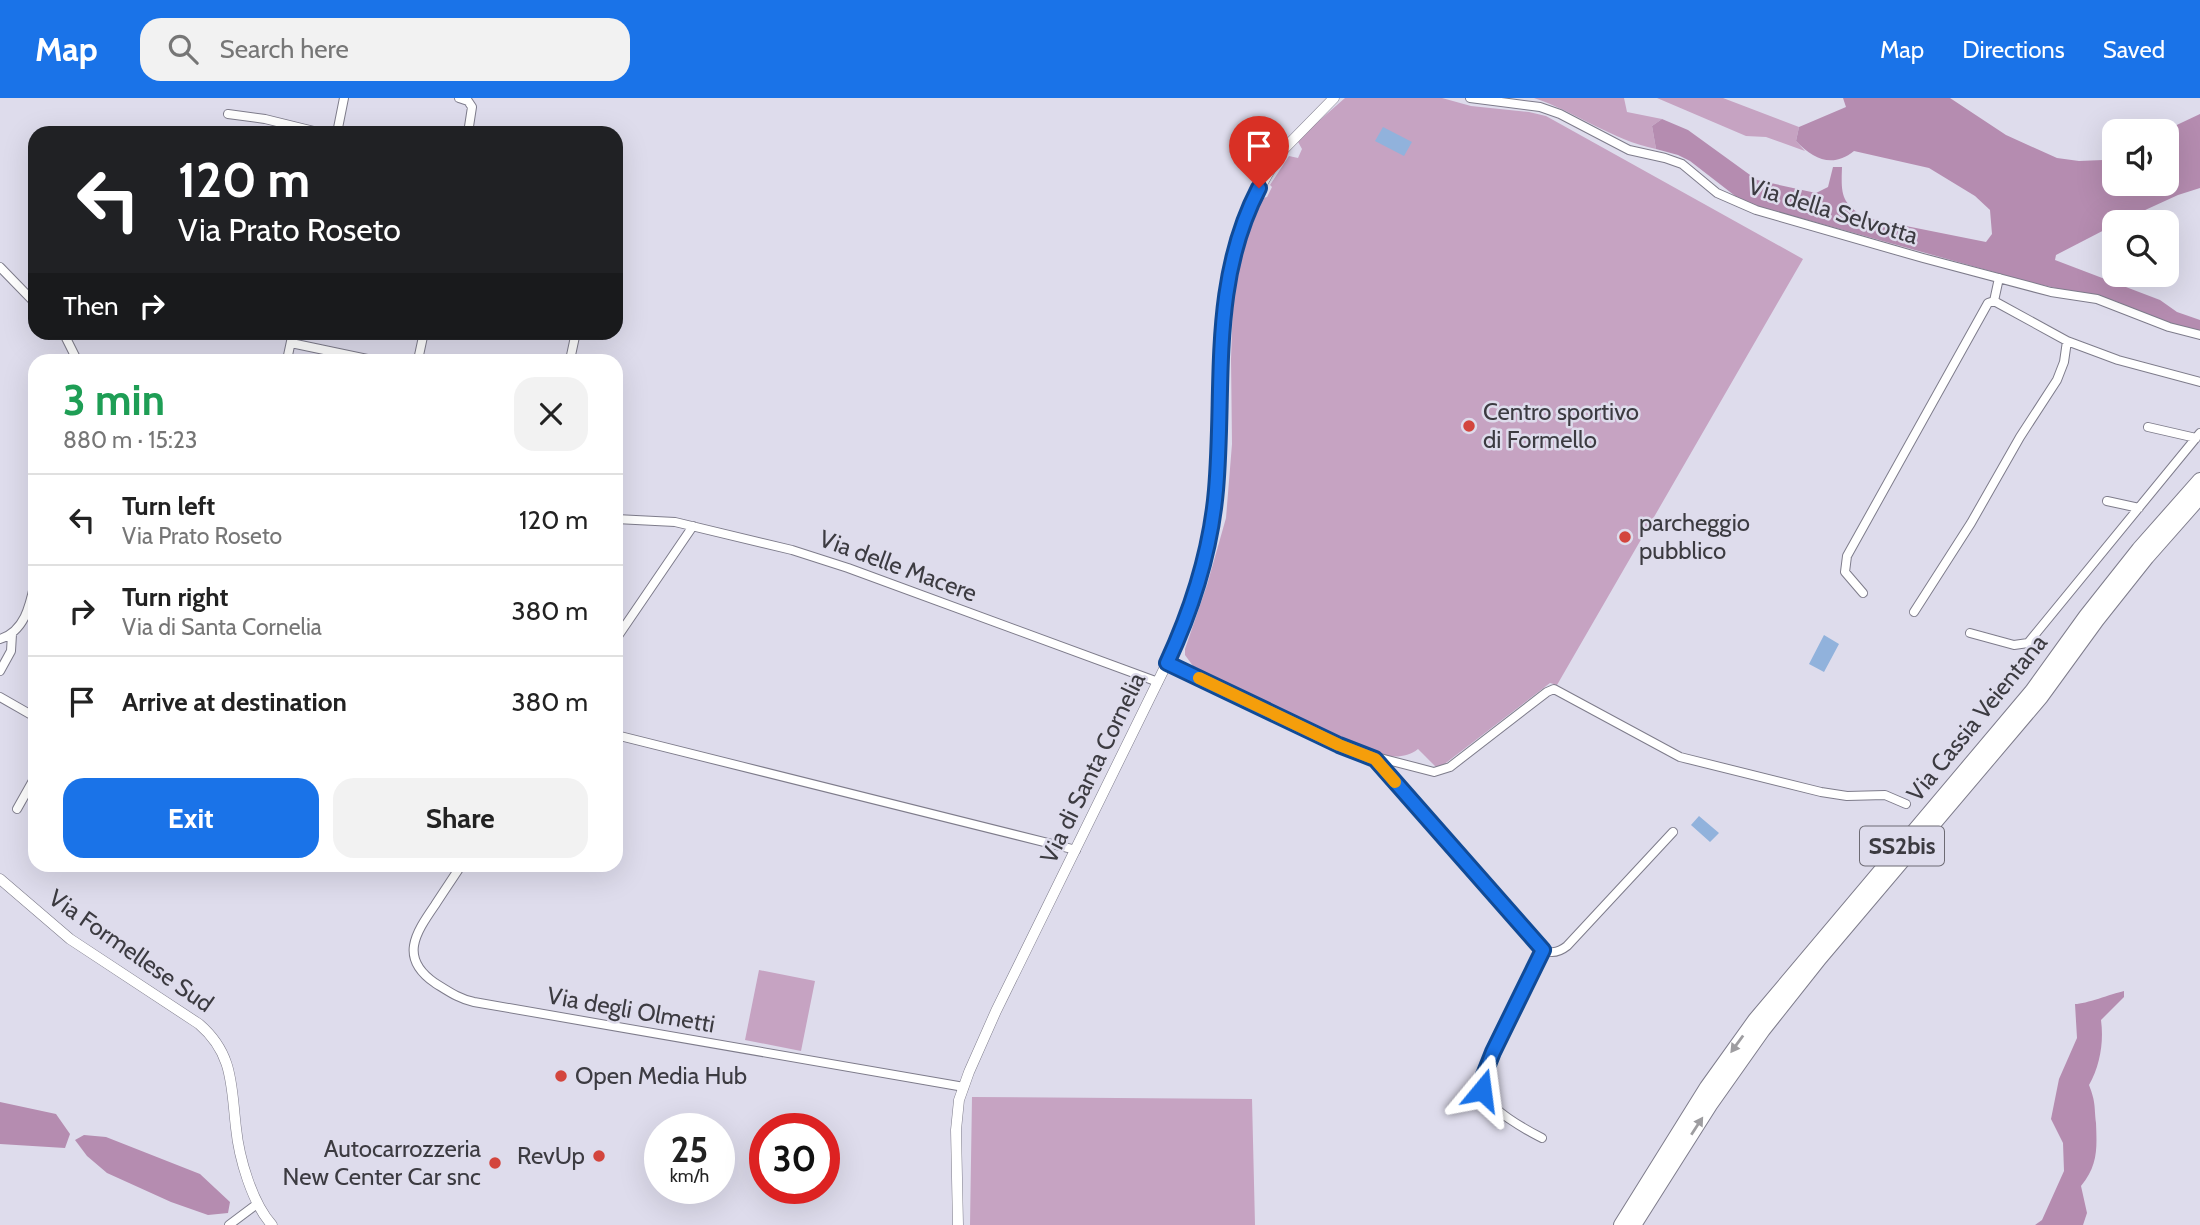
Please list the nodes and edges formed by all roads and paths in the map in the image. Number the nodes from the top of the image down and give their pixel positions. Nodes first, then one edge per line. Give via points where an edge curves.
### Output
1 (344, 98) edge
2 (459, 98) edge
3 (1334, 98) edge
4 (1470, 98) edge
5 (229, 114) dead end
6 (294, 126) edge
7 (338, 126) edge
8 (469, 126) edge
9 (0, 267) edge
10 (1999, 278) junction
11 (28, 296) edge
12 (1994, 301) junction
13 (2200, 335) edge
14 (292, 340) edge
15 (2067, 341) junction
16 (291, 343) junction
17 (288, 354) edge
18 (343, 354) edge
19 (2200, 382) edge
20 (2148, 428) dead end
21 (2198, 436) edge
22 (2200, 480) edge
23 (2200, 497) edge
24 (2107, 501) dead end
25 (2139, 508) junction
26 (623, 519) edge
27 (693, 526) junction
28 (1863, 593) dead end
29 (28, 608) edge
30 (1914, 612) dead end
31 (623, 629) edge
32 (1970, 633) dead end
33 (12, 635) junction
34 (0, 639) edge
35 (1167, 663) junction
36 (0, 671) edge
37 (1158, 682) junction
38 (0, 697) edge
39 (28, 713) edge
40 (623, 737) edge
41 (1375, 759) junction
42 (28, 789) edge
43 (1906, 804) dead end
44 (17, 809) dead end
45 (1673, 832) dead end
46 (1076, 850) junction
47 (457, 872) edge
48 (0, 879) edge
49 (1543, 950) junction
50 (964, 1087) junction
51 (1542, 1138) dead end
52 (257, 1204) junction
53 (229, 1225) edge
54 (272, 1225) edge
55 (958, 1225) edge
56 (1620, 1225) edge
57 (1634, 1225) edge

1 - 7 street
2 - 8 street via 472,107
3 - 35 street, Via di Santa Cornelia via 1273,162 1234,249 1222,321 1213,511 1192,597
4 - 10 street, Via della Selvotta via 1541,107 1629,150 1682,164 1717,194 1756,210
5 - 6 street
9 - 11 street
10 - 12 street
10 - 13 street, Via della Selvotta via 2097,299
12 - 15 street
12 - 28 street via 1988,303 1845,559 1846,576
14 - 16 street
15 - 19 street
15 - 30 street via 2057,380
16 - 17 street
16 - 18 street
20 - 21 street
21 - 25 street
22 -> 56 highway, Via Cassia Veientana / SS2bis via 2086,616 2032,691 1755,1020
57 -> 23 highway, Via Cassia Veientana / SS2bis via 1763,1030 2041,697 2113,599
24 - 25 street
25 - 32 street via 2028,643 2014,645
26 - 27 street, Via delle Macere
27 - 31 street
27 - 37 street, Via delle Macere via 829,561
29 - 33 street
33 - 34 street
33 - 36 street via 11,651
35 - 37 street, Via di Santa Cornelia
35 - 41 street
37 - 46 street, Via di Santa Cornelia
38 - 39 street
40 - 46 street
41 - 43 street via 1438,772 1448,769 1554,690 1680,757 1830,794 1885,795
41 - 49 street
42 - 44 street
45 - 49 street via 1567,946 1557,952
46 - 50 street, Via di Santa Cornelia via 991,1020
47 - 50 street, Via degli Olmetti via 418,931 413,951 423,973 461,998
48 - 52 street, Via Formellese Sud via 70,939 193,1020 220,1047 227,1065 237,1138
49 - 51 street via 1481,1085 1488,1101
50 - 55 street, Via di Santa Cornelia via 956,1130
52 - 53 street
52 - 54 street, Via Formellese Sud

